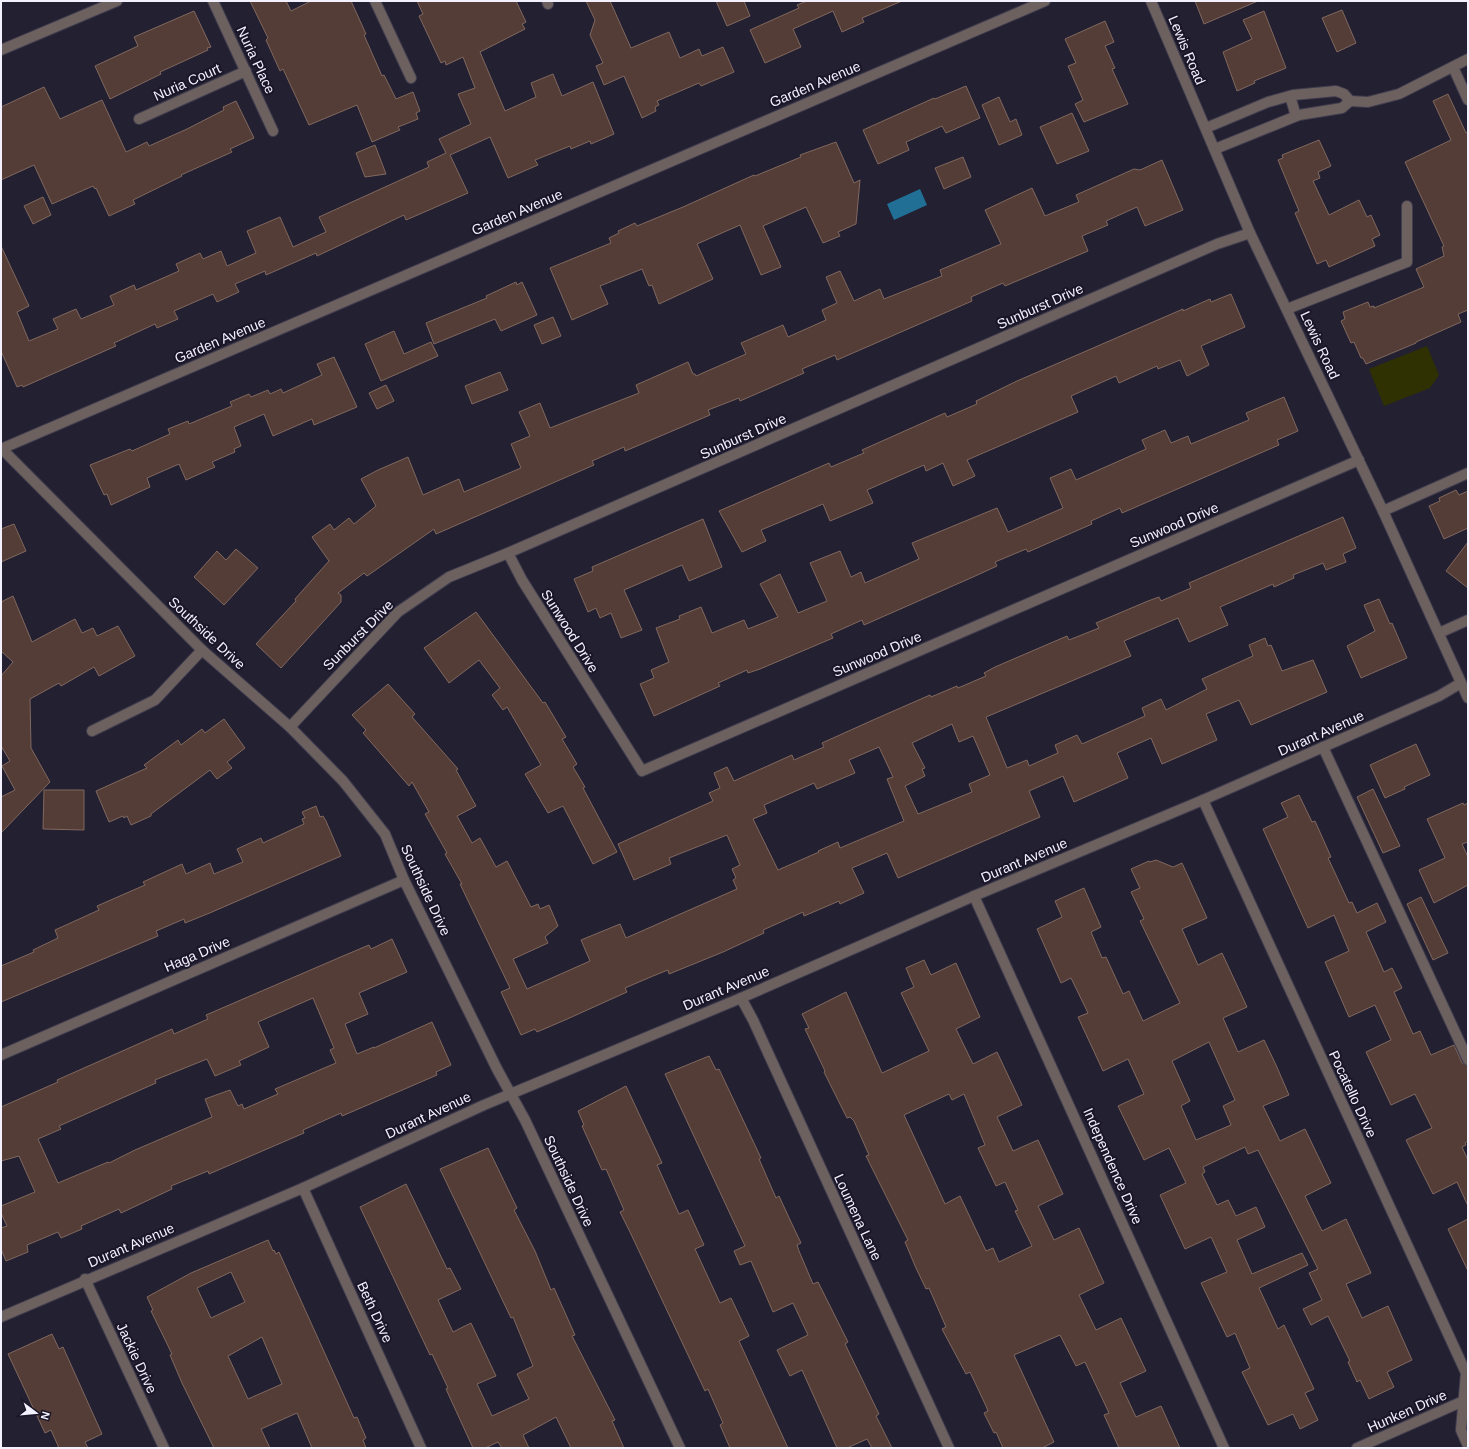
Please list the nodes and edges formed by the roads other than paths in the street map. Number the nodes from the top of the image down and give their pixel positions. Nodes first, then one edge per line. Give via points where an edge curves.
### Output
1 (117, 1) edge
2 (213, 1) edge
3 (375, 1) edge
4 (1045, 1) edge
5 (1151, 1) edge
6 (1, 50) edge
7 (1468, 59) edge
8 (1453, 67) junction
9 (246, 72) junction
10 (411, 78) dead end
11 (1290, 96) junction
12 (1468, 100) edge
13 (1350, 101) junction
14 (1296, 116) junction
15 (139, 119) dead end
16 (1206, 128) junction
17 (273, 130) dead end
18 (1215, 149) junction
19 (1407, 206) dead end
20 (1250, 233) junction
21 (1287, 309) junction
22 (1, 449) edge
23 (1359, 460) junction
24 (1468, 473) edge
25 (1383, 511) junction
26 (508, 553) junction
27 (1468, 620) edge
28 (1439, 632) junction
29 (202, 650) junction
30 (1461, 683) junction
31 (1468, 698) edge
32 (290, 727) junction
33 (92, 731) dead end
34 (1323, 747) junction
35 (1203, 800) junction
36 (404, 880) junction
37 (974, 896) junction
38 (741, 998) junction
39 (1, 1055) edge
40 (1468, 1060) edge
41 (510, 1094) junction
42 (303, 1188) junction
43 (85, 1280) junction
44 (1, 1317) edge
45 (1466, 1401) edge
46 (1468, 1446) edge
47 (164, 1448) edge
48 (421, 1448) edge
49 (680, 1448) edge
50 (949, 1448) edge
51 (1224, 1448) edge
52 (1357, 1448) edge

1 - 6 street
2 - 9 street, Nuria Place
3 - 10 street
4 - 22 street, Garden Avenue
5 - 16 street, Lewis Road
7 - 8 street
8 - 12 street
8 - 13 street via 1399,94 1368,102
9 - 15 street, Nuria Court
9 - 17 street, Nuria Place
11 - 13 street via 1336,91 1344,94
11 - 14 street
11 - 16 street via 1268,102
13 - 14 street via 1342,108
14 - 18 street
16 - 18 street, Lewis Road
18 - 20 street, Lewis Road
19 - 21 street via 1407,262
20 - 21 street, Lewis Road
20 - 26 street, Sunburst Drive via 1217,244
21 - 23 street, Lewis Road
22 - 29 street, Southside Drive
23 - 25 street, Lewis Road
23 - 26 street, Sunwood Drive via 642,771 522,580
24 - 25 street
25 - 28 street, Lewis Road
26 - 32 street, Sunburst Drive via 449,577 398,612
27 - 28 street
28 - 30 street, Lewis Road
29 - 32 street, Southside Drive
29 - 33 street via 155,700
30 - 31 street, Lewis Road
30 - 34 street, Durant Avenue via 1439,696
32 - 36 street, Southside Drive via 343,781 384,834
34 - 35 street, Durant Avenue
34 - 40 street
35 - 37 street, Durant Avenue
35 - 45 street, Pocatello Drive via 1466,1373
36 - 39 street, Haga Drive
36 - 41 street, Southside Drive
37 - 38 street, Durant Avenue
37 - 51 street, Independence Drive
38 - 41 street, Durant Avenue
38 - 50 street, Loumena Lane
41 - 42 street, Durant Avenue
41 - 49 street, Southside Drive via 532,1134
42 - 43 street, Durant Avenue
42 - 48 street, Beth Drive
43 - 44 street, Durant Avenue
43 - 47 street, Jackie Drive
45 - 46 street, Pocatello Drive via 1461,1430
45 - 52 street, Hunken Drive

